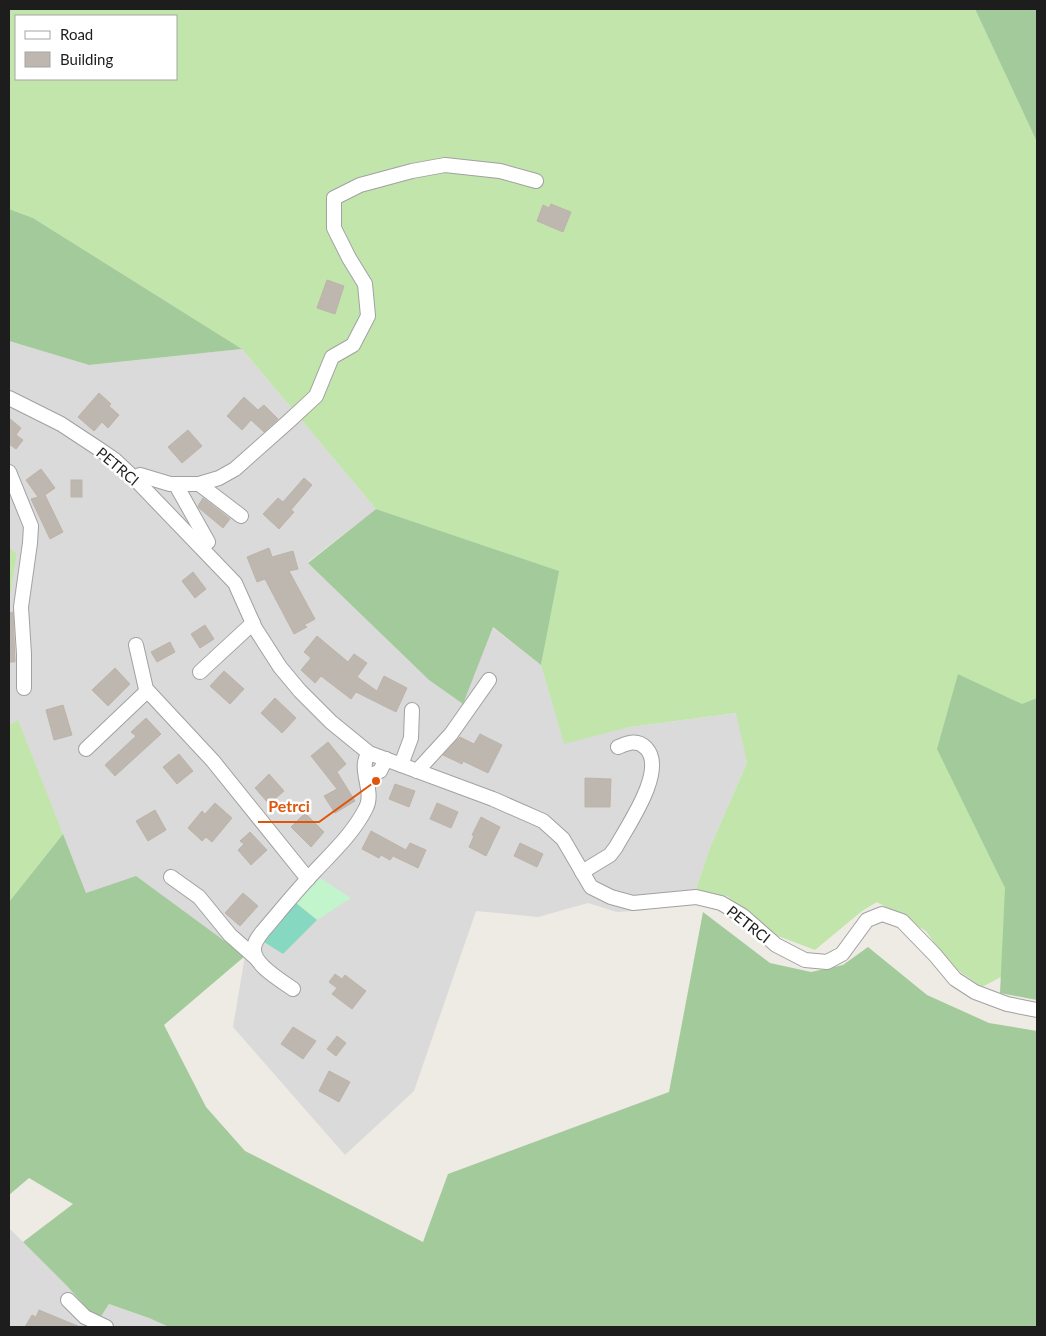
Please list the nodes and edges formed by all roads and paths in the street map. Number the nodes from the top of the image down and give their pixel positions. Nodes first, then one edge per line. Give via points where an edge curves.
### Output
1 (536, 181) dead end
2 (9, 398) edge
3 (9, 472) edge
4 (134, 478) junction
5 (176, 484) junction
6 (199, 484) junction
7 (241, 516) dead end
8 (208, 542) dead end
9 (253, 623) junction
10 (136, 645) dead end
11 (200, 672) dead end
12 (489, 680) dead end
13 (24, 688) dead end
14 (147, 690) junction
15 (412, 710) dead end
16 (618, 747) dead end
17 (86, 749) dead end
18 (369, 753) junction
19 (386, 759) junction
20 (400, 765) junction
21 (417, 771) junction
22 (367, 777) junction
23 (582, 872) junction
24 (171, 877) dead end
25 (308, 879) junction
26 (256, 958) junction
27 (293, 989) dead end
28 (1037, 1010) edge
29 (68, 1300) dead end
30 (106, 1327) edge

1 - 6 street via 500,171 445,165 360,185 334,198 334,228 365,284 368,316 353,345 332,357 316,396 235,469
2 - 4 street, PETRCI via 61,424 115,460
3 - 13 street via 31,526 21,607
4 - 5 street via 140,475
4 - 9 street, PETRCI via 235,584
5 - 6 street
5 - 8 street
6 - 7 street
9 - 11 street
9 - 18 street, PETRCI via 280,667 300,691
10 - 14 street
12 - 21 street via 451,734
14 - 17 street
14 - 25 street via 213,761
15 - 20 street via 411,738
16 - 23 street via 630,742 640,743 648,750 653,771 648,788 610,855
18 - 19 street, PETRCI
18 - 22 street via 364,762
19 - 20 street, PETRCI
19 - 22 street via 380,771
20 - 21 street, PETRCI
21 - 23 street, PETRCI via 543,821 562,838
22 - 25 street via 368,806 346,837
23 - 28 street, PETRCI via 591,887 633,903 696,897 721,903 743,916 776,945 804,960 827,962 842,954 867,920 882,914 902,921 955,979 975,992
24 - 26 street via 199,897 230,935
25 - 26 street via 255,943
26 - 27 street via 267,971
29 - 30 street via 86,1317

